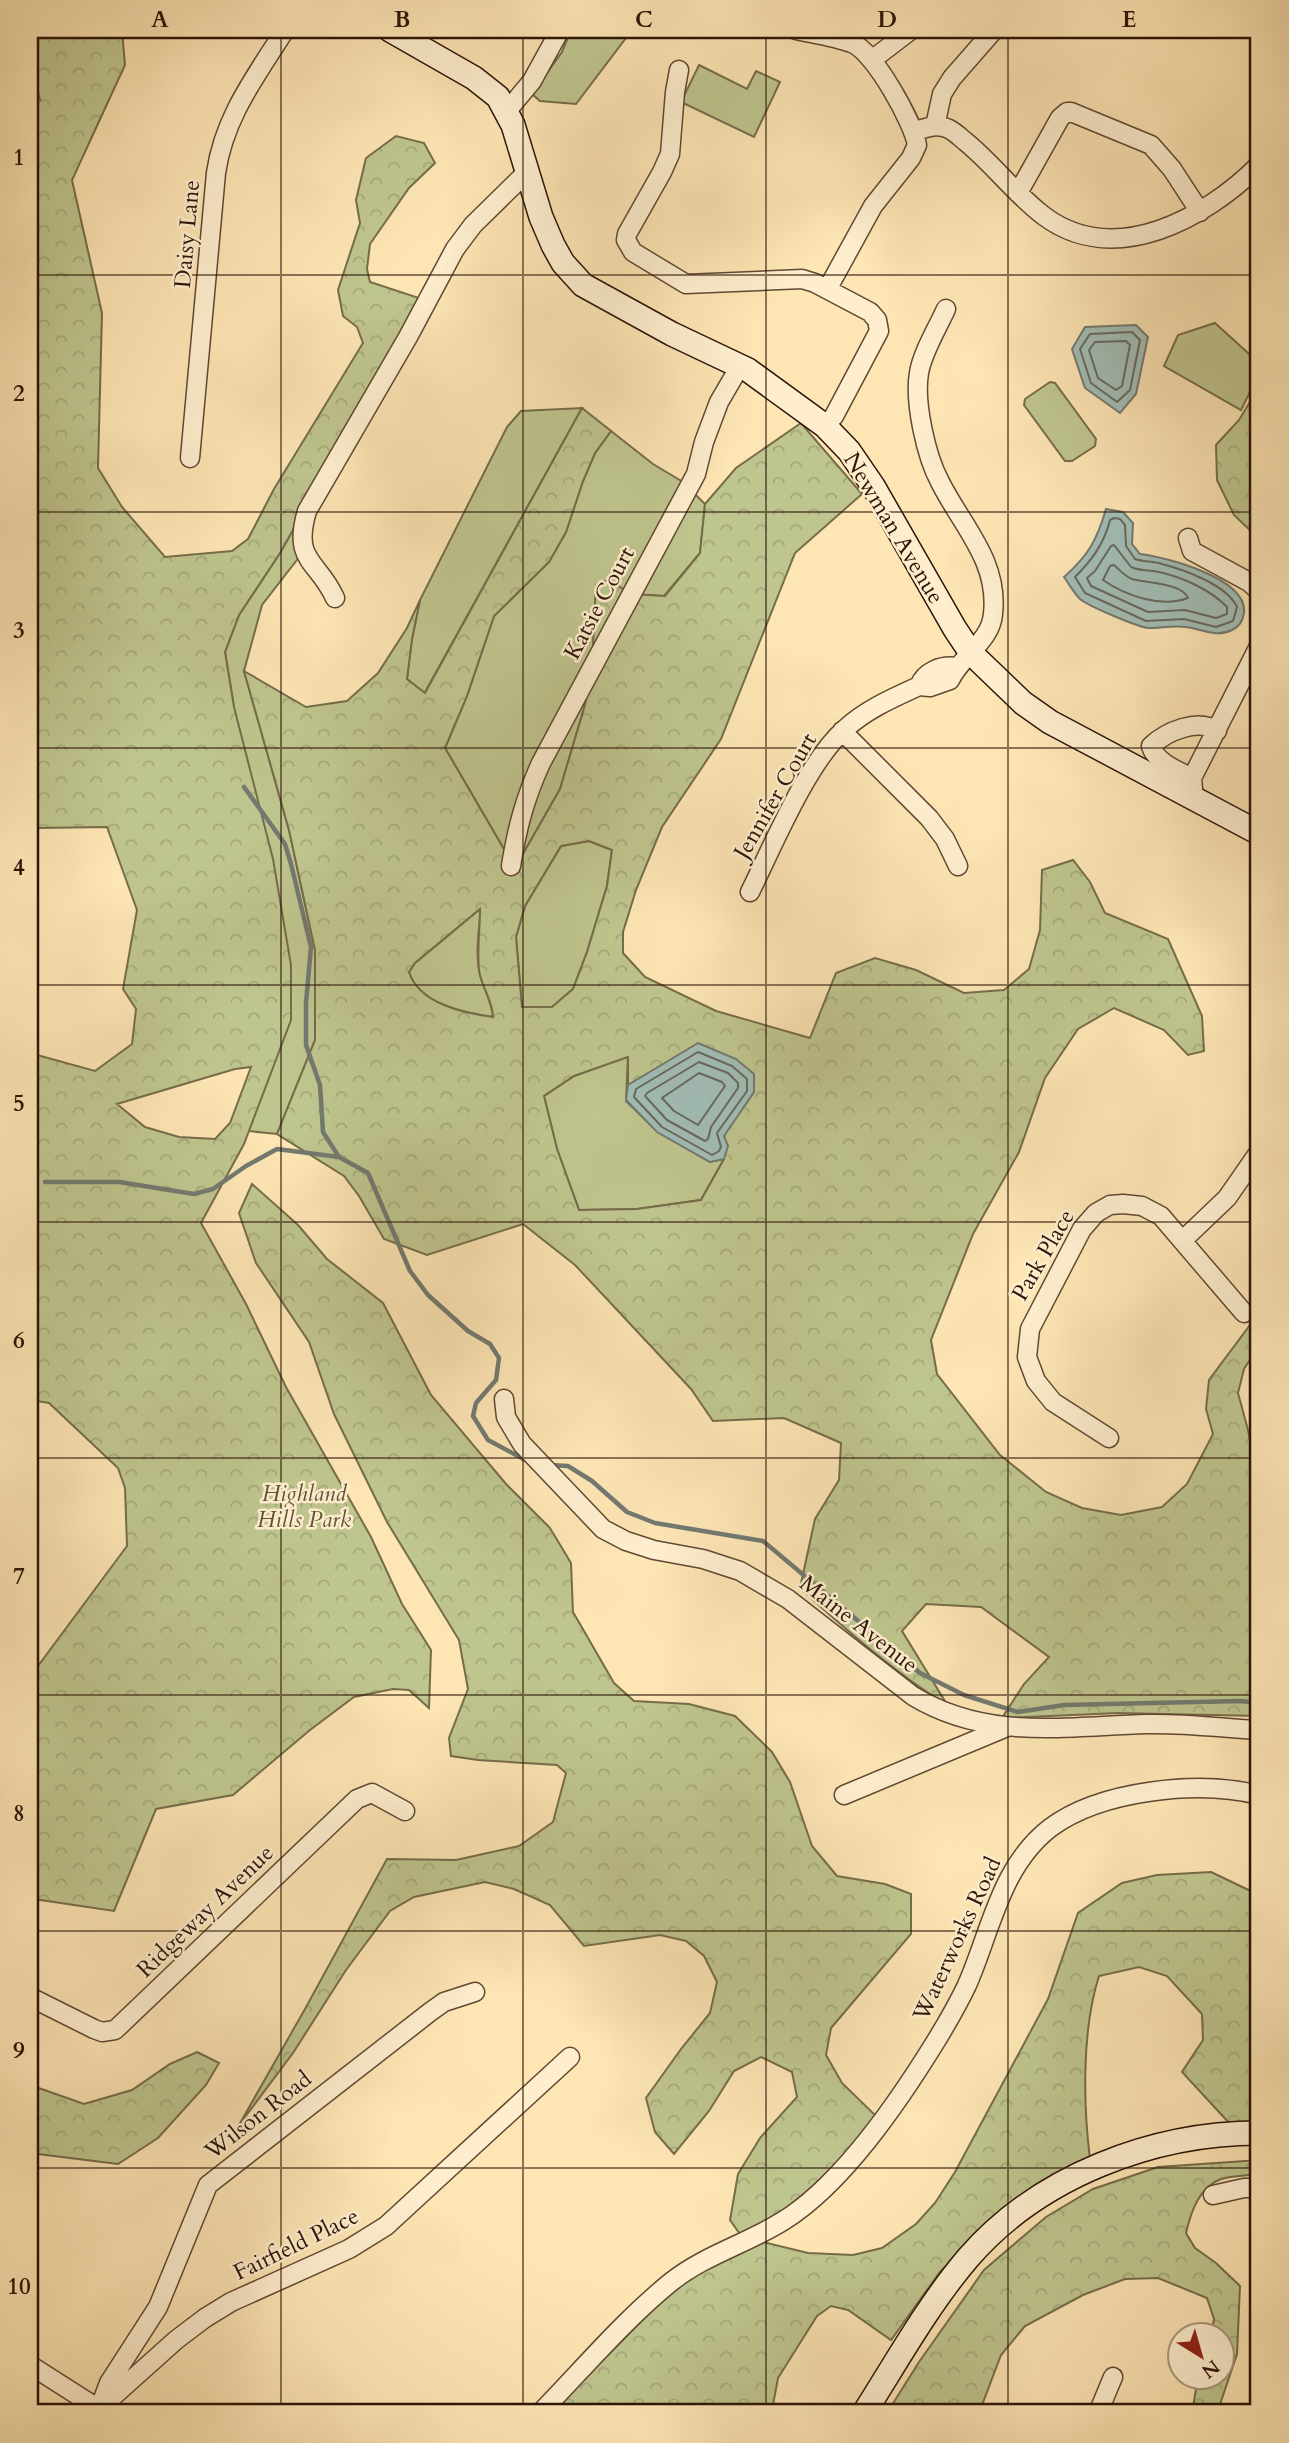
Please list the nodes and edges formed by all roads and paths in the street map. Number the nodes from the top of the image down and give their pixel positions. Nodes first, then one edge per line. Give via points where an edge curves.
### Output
1 (285, 30) edge
2 (390, 30) edge
3 (560, 30) edge
4 (796, 30) edge
5 (911, 30) edge
6 (994, 30) edge
7 (873, 59) junction
8 (679, 70) dead end
9 (507, 111) junction
10 (935, 126) junction
11 (913, 132) junction
12 (1259, 165) edge
13 (527, 172) junction
14 (1018, 193) junction
15 (1200, 212) junction
16 (828, 288) junction
17 (946, 309) dead end
18 (740, 366) junction
19 (825, 426) junction
20 (190, 458) dead end
21 (1188, 538) dead end
22 (1259, 591) edge
23 (335, 598) dead end
24 (1259, 646) edge
25 (964, 660) junction
26 (842, 731) junction
27 (1217, 731) junction
28 (1193, 789) junction
29 (1259, 833) edge
30 (511, 866) dead end
31 (958, 866) dead end
32 (750, 892) dead end
33 (1259, 1152) edge
34 (1183, 1240) junction
35 (1244, 1313) dead end
36 (504, 1399) dead end
37 (1109, 1438) dead end
38 (1007, 1727) junction
39 (1259, 1730) edge
40 (1259, 1795) edge
41 (844, 1796) dead end
42 (405, 1811) dead end
43 (475, 1992) dead end
44 (30, 1997) edge
45 (569, 2057) dead end
46 (1259, 2133) edge
47 (1259, 2188) edge
48 (1213, 2195) dead end
49 (30, 2365) edge
50 (1113, 2377) dead end
51 (98, 2411) edge
52 (540, 2413) edge
53 (864, 2413) edge
54 (1098, 2413) edge

1 - 20 street, Daisy Lane via 237,108 220,147
2 - 9 street, Newman Avenue via 485,85
3 - 9 street via 532,81
4 - 7 street via 856,45
5 - 7 street
6 - 10 street via 942,93
7 - 11 street
8 - 16 street via 670,154 627,234 633,252 686,284 802,279
9 - 13 street, Newman Avenue
10 - 11 street
10 - 14 street via 949,129 979,153
11 - 16 street via 915,153 879,197
12 - 15 street via 1224,198
13 - 18 street, Newman Avenue via 553,245 583,285
13 - 23 street via 473,225 456,249 307,511 303,548
14 - 15 street via 1062,227 1104,237 1158,231
14 - 15 street via 1060,118 1071,112 1151,145
16 - 19 street via 870,312 878,331
17 - 25 street via 919,370 918,393 930,460 981,548 993,590 993,617
18 - 19 street, Newman Avenue
18 - 30 street, Katsie Court via 719,402 696,474 526,794
19 - 25 street, Newman Avenue via 873,486 955,629
21 - 22 street via 1192,551
24 - 27 street
25 - 26 street, Jennifer Court via 939,667 919,686 874,707
25 - 28 street, Newman Avenue via 1050,722
26 - 31 street via 929,818
26 - 32 street, Jennifer Court via 802,790
27 - 28 street
27 - 28 street via 1195,724 1151,746
28 - 29 street, Newman Avenue
33 - 34 street via 1227,1198
34 - 35 street, Park Place
34 - 37 street, Park Place via 1149,1209 1123,1204 1103,1208 1082,1229 1030,1329 1027,1357 1036,1381 1059,1407
36 - 38 street, Maine Avenue via 514,1433 603,1530 654,1550 740,1571 788,1599 930,1707
38 - 39 street, Maine Avenue via 1046,1730 1150,1724
38 - 41 street
40 - 52 street, Waterworks Road via 1221,1789 1147,1792 1102,1801 1048,1830 1012,1871 967,1985 937,2040 840,2171 785,2220 708,2257 673,2280 641,2307
42 - 44 street, Ridgeway Avenue via 372,1793 357,1799 115,2030 94,2029
43 - 51 street, Wilson Road via 430,2012 208,2185 158,2307 109,2383
45 - 51 street, Fairfield Place via 386,2226 349,2249 205,2318
46 - 53 street via 1226,2133 1165,2144 1102,2164 1050,2190 970,2256 939,2295
47 - 48 street
49 - 51 street
50 - 54 street

